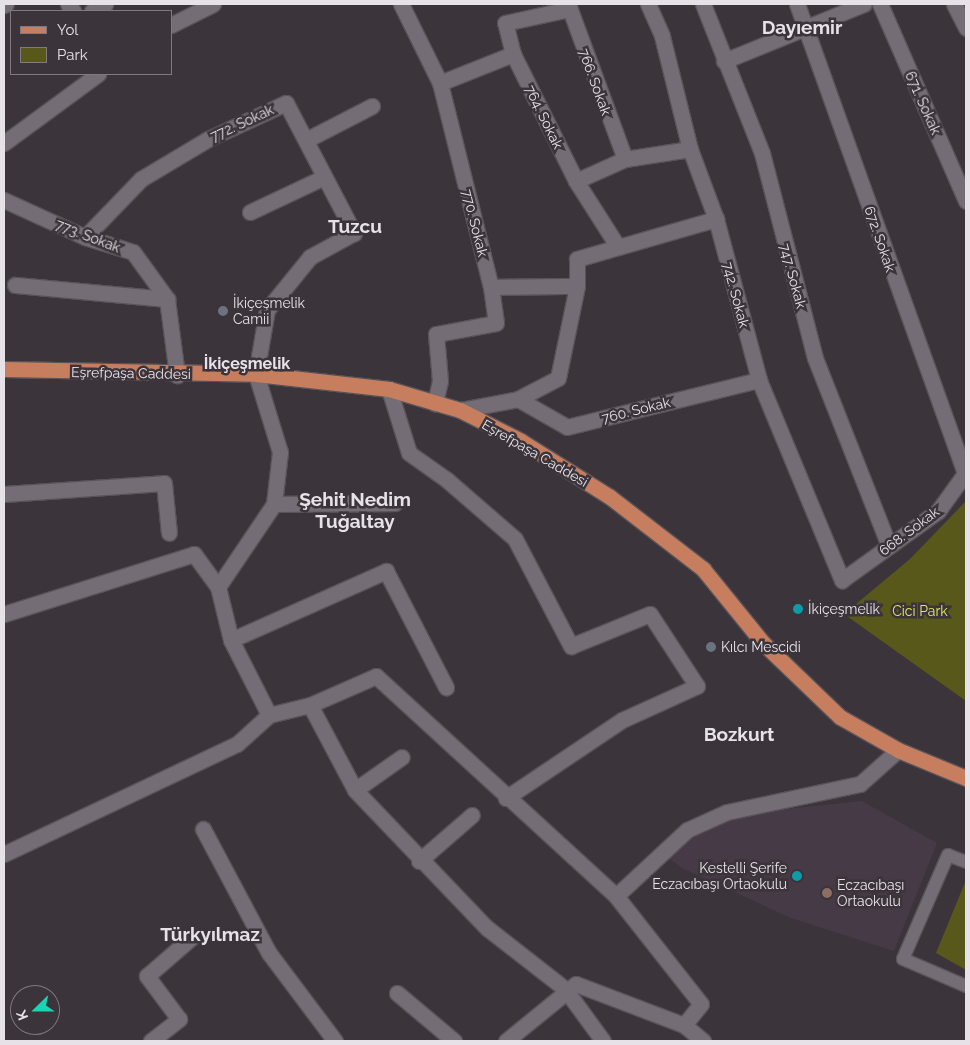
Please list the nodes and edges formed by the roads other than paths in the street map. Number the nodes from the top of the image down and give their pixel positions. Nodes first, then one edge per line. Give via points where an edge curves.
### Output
1 (105, 4) edge
2 (213, 4) edge
3 (401, 4) edge
4 (648, 4) edge
5 (703, 4) edge
6 (797, 4) edge
7 (864, 4) edge
8 (880, 4) edge
9 (954, 4) edge
10 (568, 7) edge
11 (94, 10) edge
12 (172, 24) edge
13 (966, 28) edge
14 (807, 29) junction
15 (513, 54) junction
16 (724, 61) junction
17 (97, 75) edge
18 (440, 83) junction
19 (372, 106) dead end
20 (308, 139) junction
21 (4, 143) edge
22 (690, 149) junction
23 (625, 159) junction
24 (324, 177) junction
25 (576, 181) junction
26 (4, 200) edge
27 (966, 201) edge
28 (250, 212) dead end
29 (716, 219) junction
30 (85, 237) junction
31 (618, 247) junction
32 (15, 285) dead end
33 (577, 286) junction
34 (492, 287) junction
35 (167, 299) junction
36 (4, 369) edge
37 (256, 374) junction
38 (178, 375) junction
39 (759, 380) junction
40 (389, 389) junction
41 (518, 399) junction
42 (435, 403) junction
43 (460, 410) junction
44 (965, 473) edge
45 (4, 494) edge
46 (394, 503) dead end
47 (274, 504) junction
48 (169, 533) dead end
49 (889, 546) junction
50 (842, 580) joint
51 (218, 587) junction
52 (4, 614) edge
53 (231, 640) junction
54 (446, 687) dead end
55 (310, 705) junction
56 (269, 715) junction
57 (898, 750) junction
58 (402, 757) dead end
59 (966, 778) edge
60 (354, 790) junction
61 (506, 798) junction
62 (472, 815) dead end
63 (203, 829) dead end
64 (4, 854) edge
65 (419, 861) junction
66 (966, 862) edge
67 (616, 896) junction
68 (193, 936) dead end
69 (966, 986) edge
70 (565, 989) junction
71 (397, 993) dead end
72 (684, 1025) junction
73 (513, 1039) edge
74 (151, 1041) edge
75 (335, 1041) edge
76 (454, 1041) edge
77 (603, 1041) edge
78 (703, 1041) edge

1 - 11 street
2 - 12 street
3 - 18 street, 770. Sokak
4 - 22 street, 742. Sokak via 662,36
5 - 16 street, 747. Sokak
6 - 14 street, 672. Sokak
7 - 14 street
8 - 27 street, 671. Sokak
9 - 13 street
10 - 15 street, 764. Sokak via 505,24
10 - 23 street, 766. Sokak
14 - 16 street
14 - 44 street, 672. Sokak
15 - 18 street
15 - 25 street, 764. Sokak
16 - 49 street, 747. Sokak via 762,153 815,358
17 - 21 street
18 - 34 street, 770. Sokak
19 - 20 street
20 - 24 street, 772. Sokak
20 - 30 street, 772. Sokak via 286,103 208,139 140,179
22 - 23 street
22 - 29 street, 742. Sokak
23 - 25 street
24 - 28 street
24 - 37 street, 772. Sokak via 354,233 310,257 267,310
25 - 31 street, 764. Sokak
26 - 30 street, 773. Sokak
29 - 31 street
29 - 39 street, 742. Sokak
30 - 35 street, 773. Sokak via 133,252
31 - 33 street via 576,259
32 - 35 street
33 - 34 street
33 - 41 street via 558,378
34 - 42 street, 770. Sokak via 496,323 436,334 440,381
35 - 38 street, 773. Sokak
36 - 38 main road, Eşrefpaşa Caddesi
37 - 38 main road, Eşrefpaşa Caddesi
37 - 40 main road, Eşrefpaşa Caddesi
37 - 47 street via 280,452
39 - 41 street, 760. Sokak via 566,427
39 - 50 street, 742. Sokak
40 - 42 main road, Eşrefpaşa Caddesi
40 - 61 street via 409,453 447,480 515,539 571,646 650,614 696,686 622,720
41 - 43 street
42 - 43 main road, Eşrefpaşa Caddesi
43 - 57 main road, Eşrefpaşa Caddesi via 521,441 626,509 703,569 763,643 840,717
44 - 49 street, 668. Sokak via 938,511
45 - 48 street via 164,484
46 - 47 street
47 - 51 street
49 - 50 street, 668. Sokak
51 - 52 street via 194,554
51 - 53 street
53 - 54 street via 386,572
53 - 56 street
55 - 56 street
55 - 60 street
55 - 61 street via 376,676
56 - 64 street via 237,744
57 - 59 main road, Eşrefpaşa Caddesi
57 - 67 street via 860,784 727,812 687,830
58 - 60 street
60 - 65 street
61 - 67 street
62 - 65 street
63 - 75 street via 269,953
65 - 70 street via 487,928
66 - 69 lane via 948,854 903,959
67 - 72 street via 701,1004
68 - 74 street via 147,976 179,1019
70 - 72 street via 576,984
70 - 73 street
70 - 77 street
71 - 76 street
72 - 78 street

